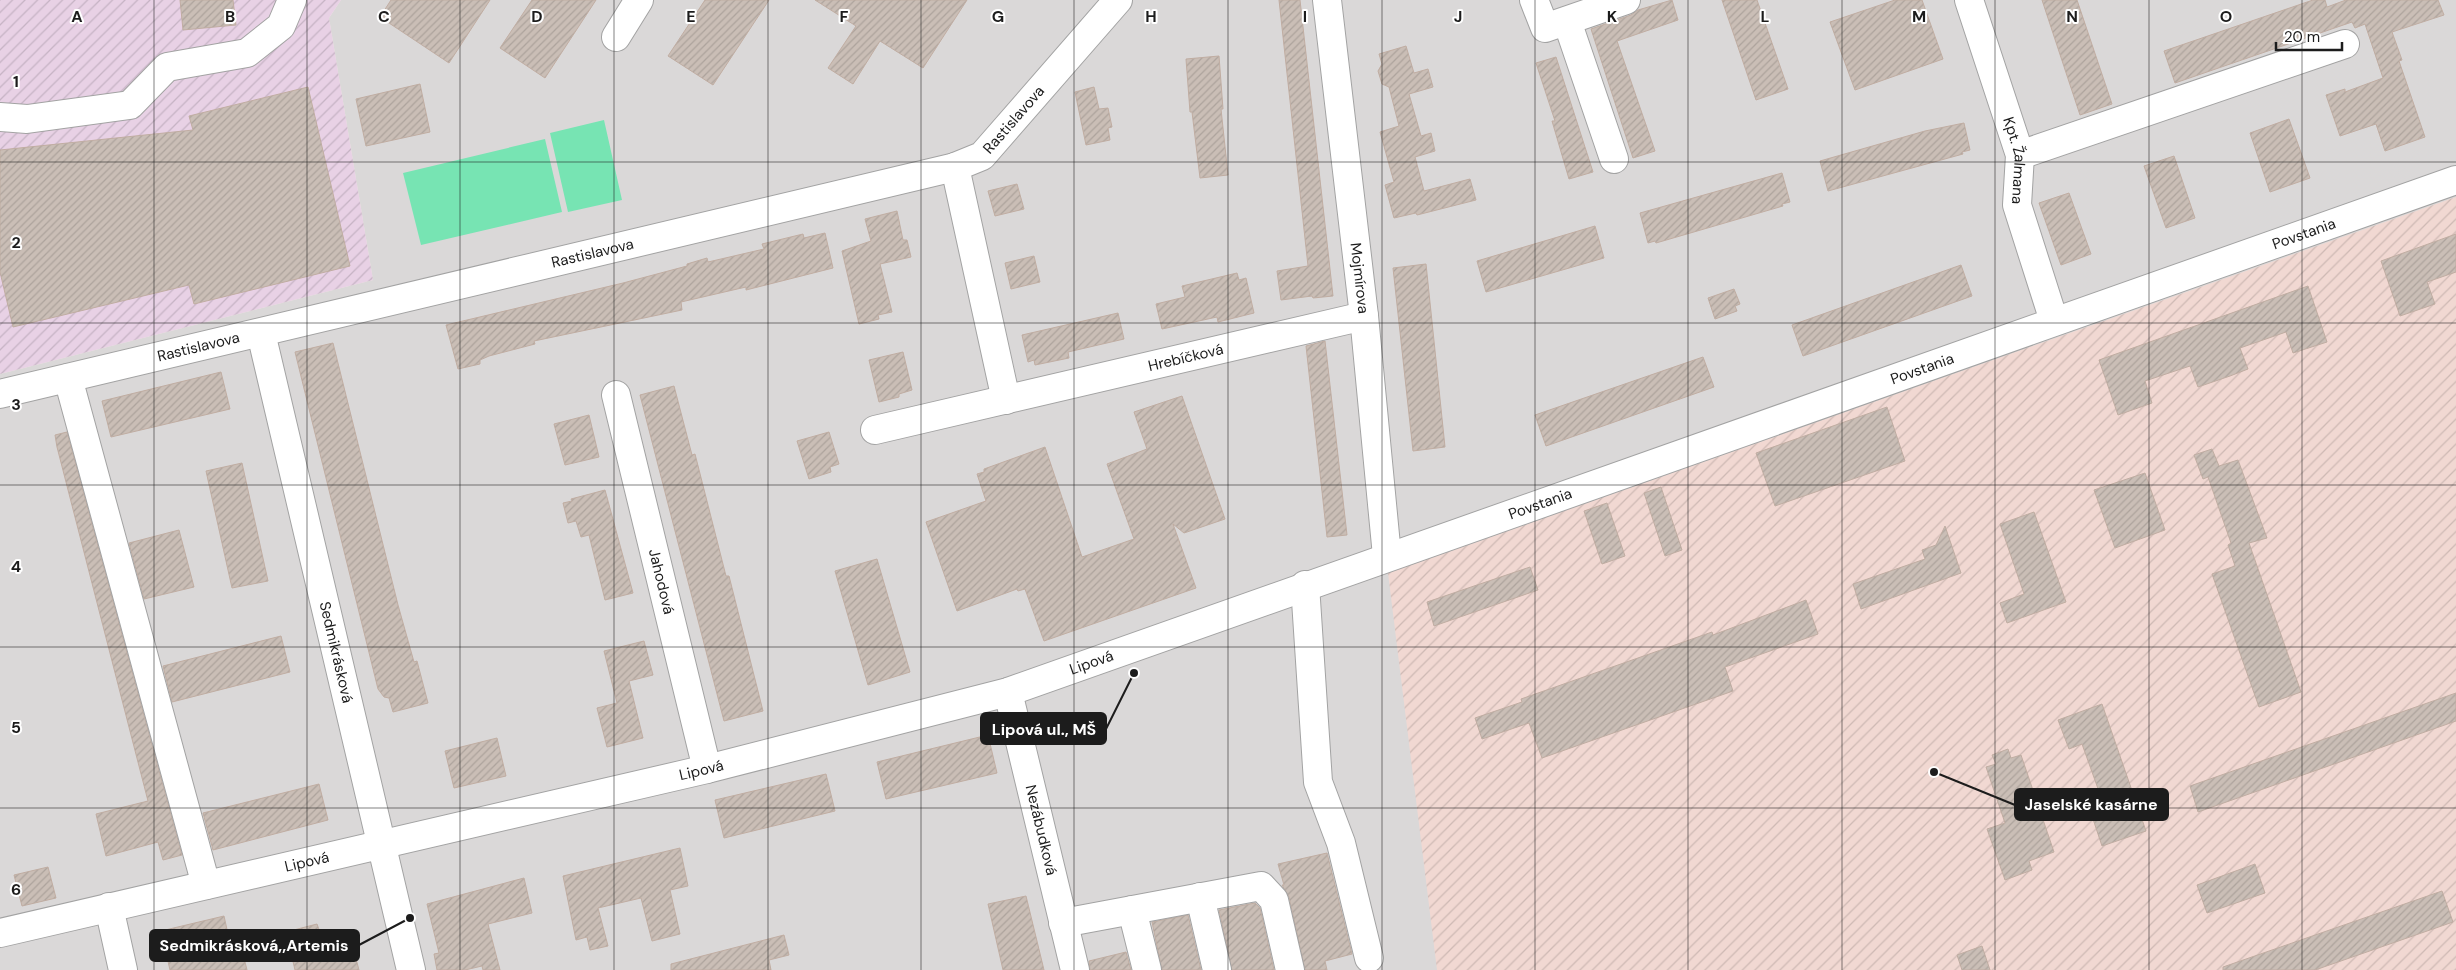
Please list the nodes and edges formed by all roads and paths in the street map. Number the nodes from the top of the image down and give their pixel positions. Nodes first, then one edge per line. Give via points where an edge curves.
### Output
1 (292, 0) edge
2 (639, 0) edge
3 (1118, 0) edge
4 (1327, 0) edge
5 (1534, 0) edge
6 (1626, 0) edge
7 (1969, 0) edge
8 (1568, 21) junction
9 (616, 37) dead end
10 (2346, 44) dead end
11 (0, 117) edge
12 (2020, 155) junction
13 (1614, 159) dead end
14 (955, 168) junction
15 (2456, 180) edge
16 (1364, 316) junction
17 (2054, 321) junction
18 (261, 333) junction
19 (68, 378) junction
20 (0, 394) edge
21 (616, 396) dead end
22 (1006, 400) junction
23 (875, 430) dead end
24 (1387, 556) junction
25 (1305, 585) junction
26 (1008, 692) junction
27 (707, 769) junction
28 (382, 846) junction
29 (206, 885) junction
30 (1200, 897) junction
31 (109, 907) junction
32 (1132, 910) junction
33 (1063, 923) junction
34 (0, 933) edge
35 (1369, 958) dead end
36 (123, 970) edge
37 (411, 970) edge
38 (1074, 970) edge
39 (1147, 970) edge
40 (1217, 970) edge
41 (1290, 970) edge

1 - 11 street via 281,26 247,53 167,67 130,106 27,119
2 - 9 street
3 - 14 street, Rastislavova via 982,156
4 - 16 street, Mojmírova
5 - 8 street via 1545,28
6 - 8 street
7 - 12 street, Kpt. Žalmana
8 - 13 street
10 - 12 street
12 - 17 street, Kpt. Žalmana via 2018,205
14 - 18 street, Rastislavova
14 - 22 street
15 - 17 street, Povstania
16 - 22 street, Hrebíčková
16 - 24 street, Mojmírova
17 - 24 street, Povstania
18 - 19 street, Rastislavova
18 - 28 street, Sedmikrásková
19 - 20 street, Rastislavova
19 - 29 street
21 - 27 street, Jahodová
22 - 23 street, Hrebíčková
24 - 25 street, Lipová
25 - 26 street, Lipová
25 - 35 street via 1318,782 1341,843
26 - 27 street, Lipová
26 - 33 street, Nezábudková
27 - 28 street, Lipová
28 - 29 street, Lipová
28 - 37 street, Sedmikrásková
29 - 31 street, Lipová
30 - 32 street
30 - 40 street
30 - 41 street via 1261,886 1274,900
31 - 34 street, Lipová
31 - 36 street
32 - 33 street
32 - 39 street
33 - 38 street, Nezábudková

